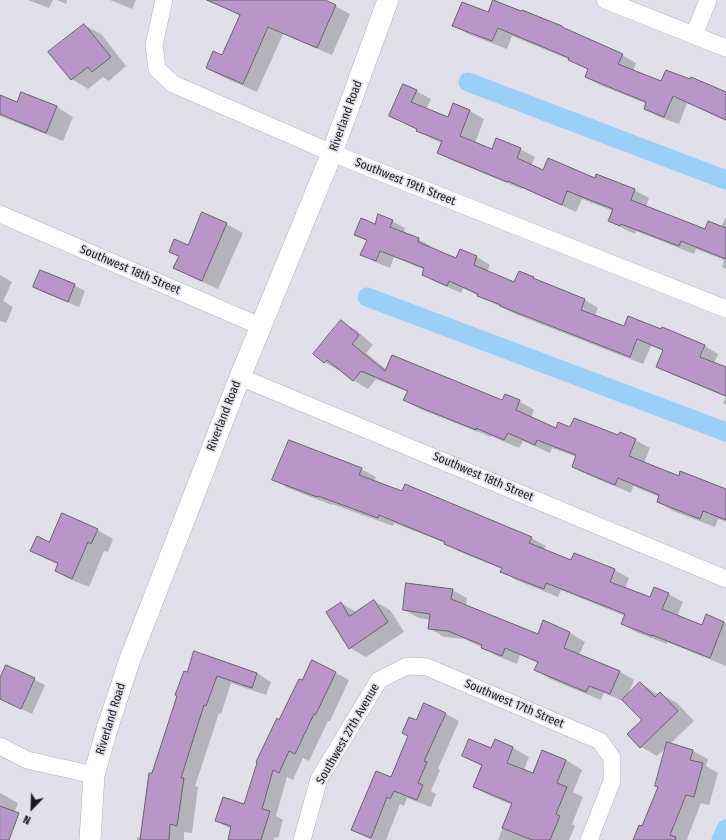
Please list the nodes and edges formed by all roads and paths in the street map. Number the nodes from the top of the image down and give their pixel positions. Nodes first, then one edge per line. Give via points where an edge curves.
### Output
1 (164, 0) edge
2 (388, 0) edge
3 (605, 0) edge
4 (708, 0) edge
5 (694, 35) junction
6 (726, 48) edge
7 (332, 153) junction
8 (0, 214) edge
9 (726, 309) edge
10 (260, 326) junction
11 (240, 376) junction
12 (726, 579) edge
13 (407, 666) joint
14 (0, 746) edge
15 (94, 775) junction
16 (90, 840) edge
17 (302, 840) edge
18 (589, 840) edge

1 - 7 street, Southwest 19th Street via 154,45 157,69 173,84
2 - 7 street, Riverland Road
3 - 5 street
4 - 5 street
5 - 6 street
7 - 9 street, Southwest 19th Street
7 - 10 street, Riverland Road
8 - 10 street, Southwest 18th Street
10 - 11 street, Riverland Road
11 - 12 street, Southwest 18th Street
11 - 15 street, Riverland Road via 130,659
13 - 17 street, Southwest 27th Avenue via 379,680 319,779
13 - 18 street, Southwest 17th Street via 427,666 600,741 612,758 612,781
14 - 15 street via 27,760
15 - 16 street, Riverland Road

